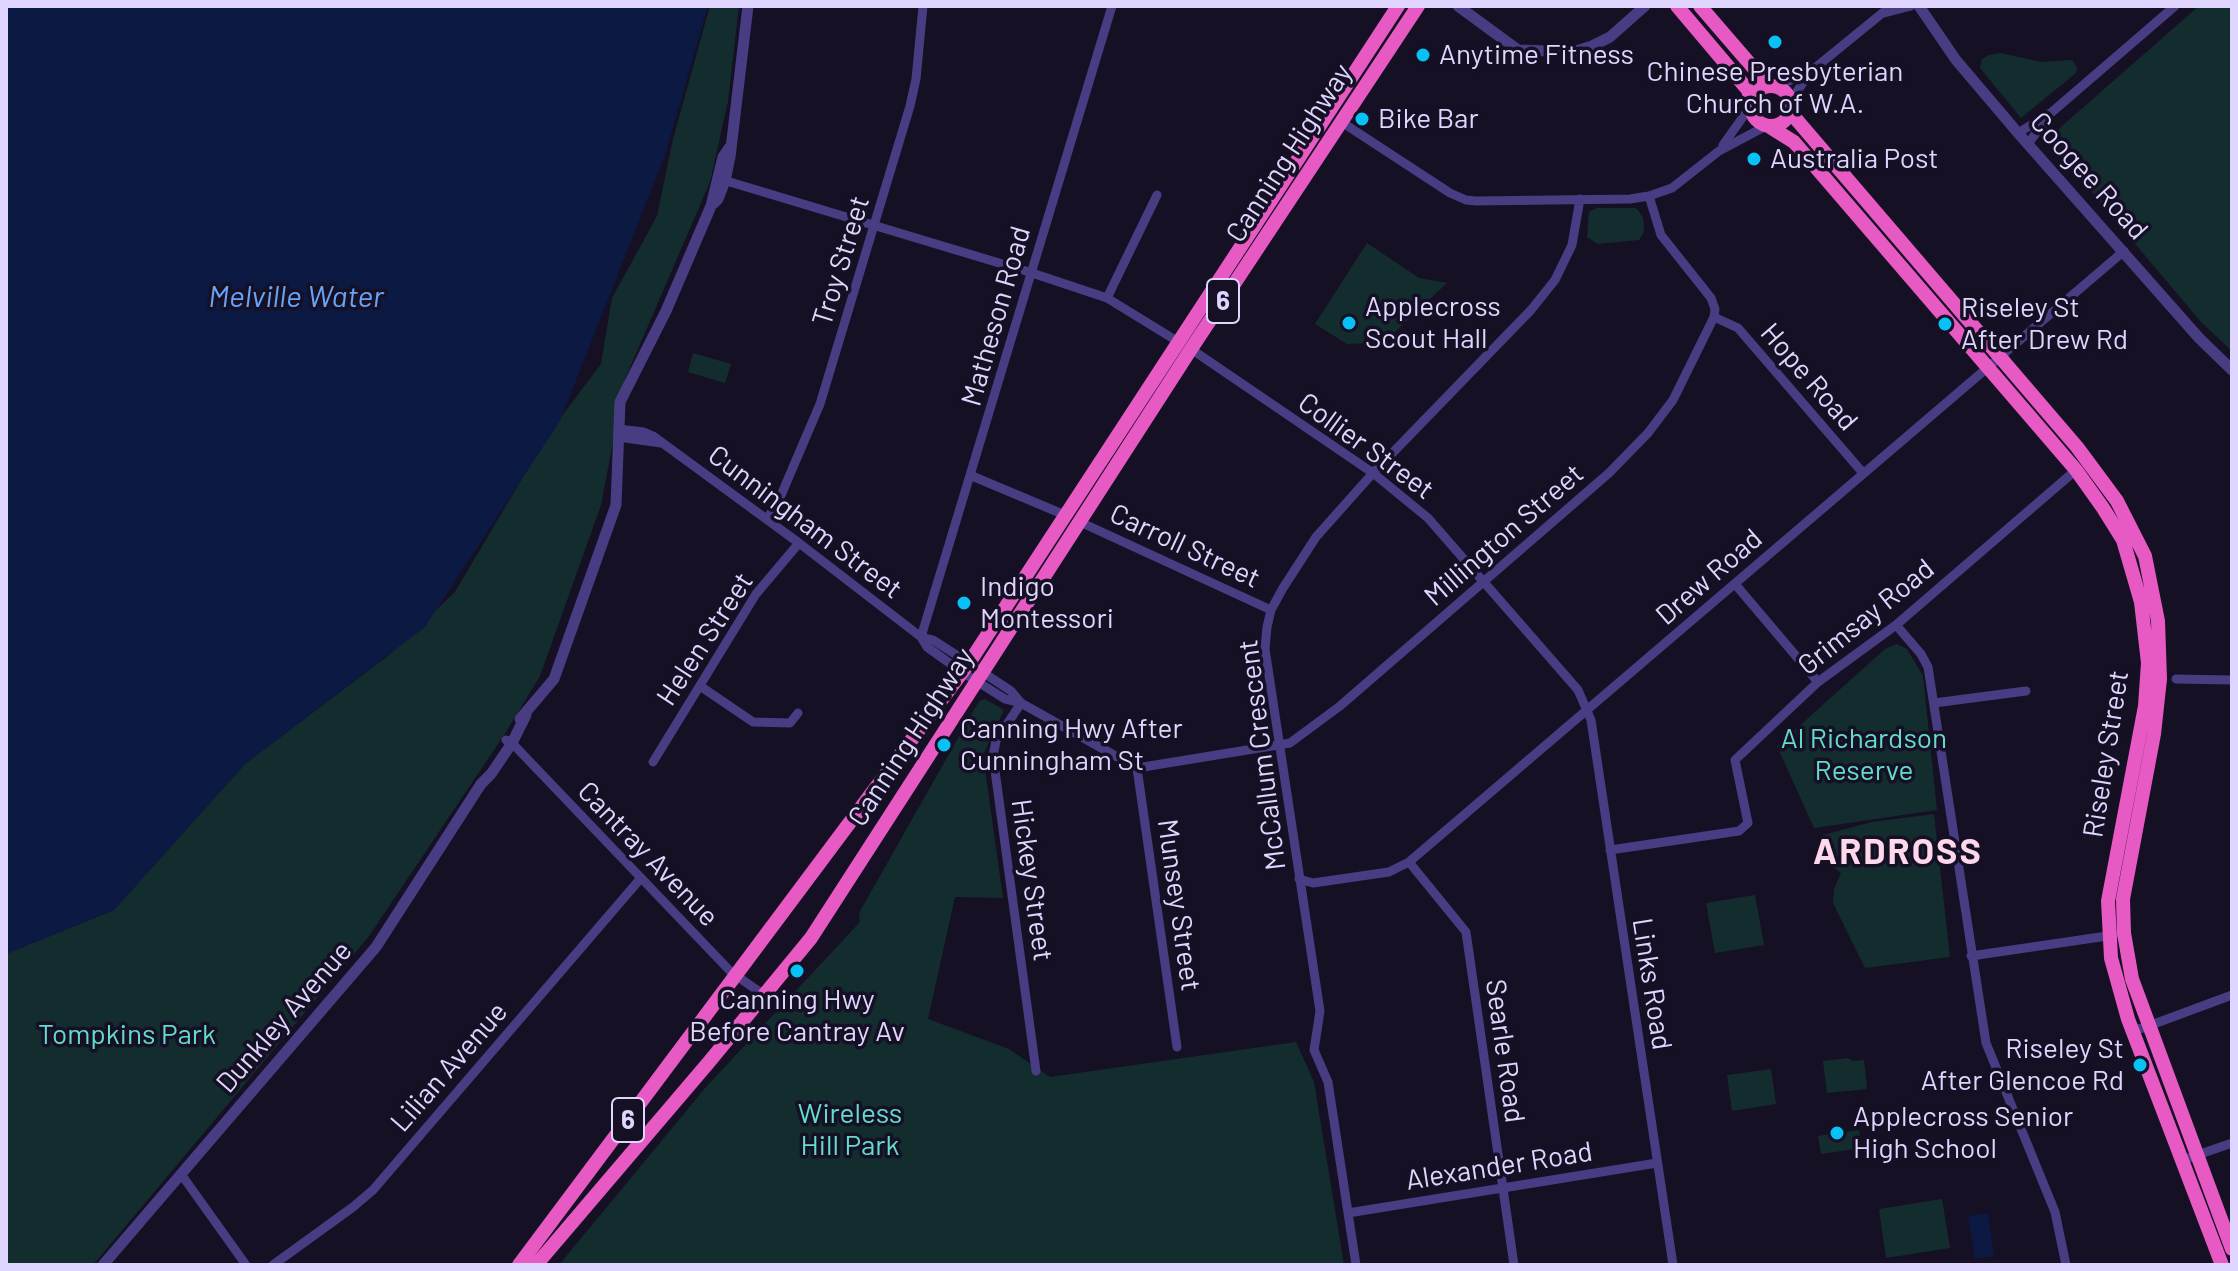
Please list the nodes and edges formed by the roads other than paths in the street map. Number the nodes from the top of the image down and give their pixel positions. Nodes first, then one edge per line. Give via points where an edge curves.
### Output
1 (748, 6) edge
2 (923, 6) edge
3 (1112, 6) edge
4 (1398, 6) edge
5 (1418, 6) edge
6 (1458, 6) edge
7 (1645, 6) edge
8 (1677, 6) edge
9 (1700, 6) edge
10 (1891, 6) edge
11 (1911, 6) edge
12 (1919, 6) edge
13 (2175, 6) edge
14 (1881, 14) junction
15 (1810, 72) junction
16 (1772, 86) junction
17 (1750, 104) junction
18 (1790, 107) junction
19 (2052, 112) junction
20 (1327, 113) junction
21 (1341, 122) junction
22 (1768, 126) junction
23 (2018, 133) junction
24 (2028, 144) junction
25 (1719, 151) junction
26 (721, 180) junction
27 (1157, 195) dead end
28 (1649, 196) junction
29 (1580, 199) junction
30 (875, 227) junction
31 (2124, 251) junction
32 (1029, 272) junction
33 (1107, 298) junction
34 (1714, 317) junction
35 (1177, 341) junction
36 (1191, 349) junction
37 (1993, 361) junction
38 (2232, 370) edge
39 (622, 433) junction
40 (2076, 470) junction
41 (1373, 473) junction
42 (1863, 473) junction
43 (972, 476) junction
44 (1065, 515) junction
45 (767, 519) junction
46 (1080, 522) junction
47 (799, 543) junction
48 (1484, 580) junction
49 (1735, 584) junction
50 (1271, 610) junction
51 (1896, 625) junction
52 (921, 637) junction
53 (965, 667) junction
54 (980, 677) junction
55 (2161, 680) junction
56 (2232, 680) edge
57 (1818, 682) junction
58 (700, 686) junction
59 (2026, 691) dead end
60 (1021, 703) junction
61 (1934, 703) junction
62 (1588, 710) junction
63 (798, 713) dead end
64 (509, 742) junction
65 (1279, 744) junction
66 (653, 762) dead end
67 (1137, 768) junction
68 (1610, 850) junction
69 (1409, 862) junction
70 (641, 878) junction
71 (1299, 879) junction
72 (2124, 933) junction
73 (2108, 935) junction
74 (1971, 956) junction
75 (736, 976) junction
76 (764, 995) junction
77 (2232, 995) edge
78 (2148, 1026) junction
79 (2133, 1030) junction
80 (1177, 1047) dead end
81 (1036, 1071) dead end
82 (2232, 1143) edge
83 (2190, 1158) junction
84 (1657, 1163) junction
85 (181, 1174) junction
86 (1503, 1187) junction
87 (1348, 1213) junction
88 (2232, 1249) edge
89 (103, 1265) edge
90 (246, 1265) edge
91 (273, 1265) edge
92 (519, 1265) edge
93 (536, 1265) edge
94 (1356, 1265) edge
95 (1514, 1265) edge
96 (1673, 1265) edge
97 (2066, 1265) edge
98 (2222, 1265) edge

1 - 26 street via 738,102
2 - 30 street, Troy Street via 910,106
3 - 32 street, Matheson Road
4 - 20 highway, Canning Highway / 6
5 - 21 highway, Canning Highway / 6
6 - 7 street via 1518,50 1551,51 1592,46
8 - 17 highway, Riseley Street via 1748,90
9 - 16 highway, Riseley Street
10 - 14 street
11 - 14 street
12 - 23 street, Coogee Road via 1956,60
13 - 19 street
14 - 15 street
15 - 16 street
15 - 18 street
16 - 17 highway via 1755,94
16 - 18 highway, Riseley Street via 1782,90
17 - 22 highway, Riseley Street via 1755,119
17 - 25 street
18 - 22 highway via 1778,125
18 - 37 highway, Riseley Street
19 - 23 street
19 - 24 street
20 - 21 street
20 - 35 highway, Canning Highway / 6
21 - 29 street via 1466,200
21 - 36 highway, Canning Highway / 6
22 - 25 street
22 - 37 highway, Riseley Street via 1794,142
23 - 24 street, Coogee Road
24 - 31 street, Coogee Road
25 - 28 street via 1672,188
26 - 30 street
26 - 39 street, Dunkley Avenue via 718,199 620,402
27 - 33 street
28 - 29 street
28 - 34 street via 1661,235 1711,298
29 - 41 street, McCallum Crescent via 1572,245 1555,280
30 - 32 street
30 - 45 street, Troy Street via 820,404
31 - 37 street, Drew Road
31 - 38 street, Coogee Road
32 - 33 street
32 - 43 street, Matheson Road
33 - 35 street
34 - 42 street, Hope Road via 1738,328
34 - 48 street, Millington Street via 1673,400 1648,433
35 - 44 highway, Canning Highway / 6
36 - 41 street, Collier Street
36 - 46 highway, Canning Highway / 6
37 - 40 highway, Riseley Street
37 - 42 street, Drew Road
37 - 55 highway, Riseley Street via 2077,447 2128,519 2153,589
39 - 45 street, Cunningham Street via 661,443
39 - 64 street, Dunkley Avenue via 616,505 554,679
40 - 51 street, Grimsay Road
40 - 55 highway, Riseley Street via 2128,553
41 - 48 street, Collier Street via 1428,518
41 - 50 street, McCallum Crescent via 1316,537
42 - 49 street, Drew Road
43 - 44 street, Carroll Street
43 - 52 street, Matheson Road
44 - 53 highway, Canning Highway / 6
45 - 47 street, Cunningham Street
46 - 50 street, Carroll Street
46 - 54 highway, Canning Highway / 6
47 - 52 street, Cunningham Street
47 - 58 street, Helen Street via 756,594
48 - 62 street, Collier Street via 1578,690
48 - 65 street, Millington Street via 1310,730
49 - 57 street
49 - 62 street, Drew Road
50 - 65 street, McCallum Crescent via 1265,649
51 - 57 street, Grimsay Road
51 - 61 street via 1925,661
52 - 53 street, Cunningham Street via 927,647
53 - 54 street, Cunningham Street
53 - 75 highway, Canning Highway / 6
54 - 60 street, Cunningham Street via 1011,691
54 - 76 highway, Canning Highway / 6 via 811,938
55 - 56 street
55 - 72 highway, Riseley Street via 2123,899
55 - 73 highway, Riseley Street via 2145,706 2110,886
57 - 68 street, Grimsay Road via 1735,760 1748,823 1739,831
58 - 63 street via 753,722 790,723
58 - 66 street, Helen Street
59 - 61 street
60 - 67 street, Cunningham Street
60 - 81 street, Hickey Street via 996,741 993,756
61 - 74 street
62 - 68 street, Links Road
62 - 69 street, Drew Road
64 - 70 street, Cantray Avenue
64 - 85 street, Dunkley Avenue via 376,947
65 - 67 street
65 - 71 street, McCallum Crescent
67 - 80 street, Munsey Street
68 - 84 street, Links Road
69 - 71 street, Drew Road via 1389,872 1313,883
69 - 86 street, Searle Road via 1466,932
70 - 75 street, Cantray Avenue
70 - 91 street, Lilian Avenue via 373,1190
71 - 87 street, McCallum Crescent via 1320,1011 1314,1050 1328,1082
72 - 73 street
72 - 78 highway, Riseley Street
73 - 74 street
73 - 79 highway, Riseley Street via 2117,985
74 - 97 street via 1989,1054 2055,1212
75 - 76 street, Cantray Avenue
75 - 92 highway, Canning Highway / 6
76 - 93 highway, Canning Highway / 6
77 - 78 street
78 - 79 street
78 - 83 highway, Riseley Street
79 - 83 highway, Riseley Street
82 - 83 street
83 - 88 highway, Riseley Street
83 - 98 highway, Riseley Street
84 - 86 street, Alexander Road
84 - 96 street, Links Road
85 - 89 street, Dunkley Avenue
85 - 90 street
86 - 87 street, Alexander Road
86 - 95 street, Searle Road
87 - 94 street, McCallum Crescent

